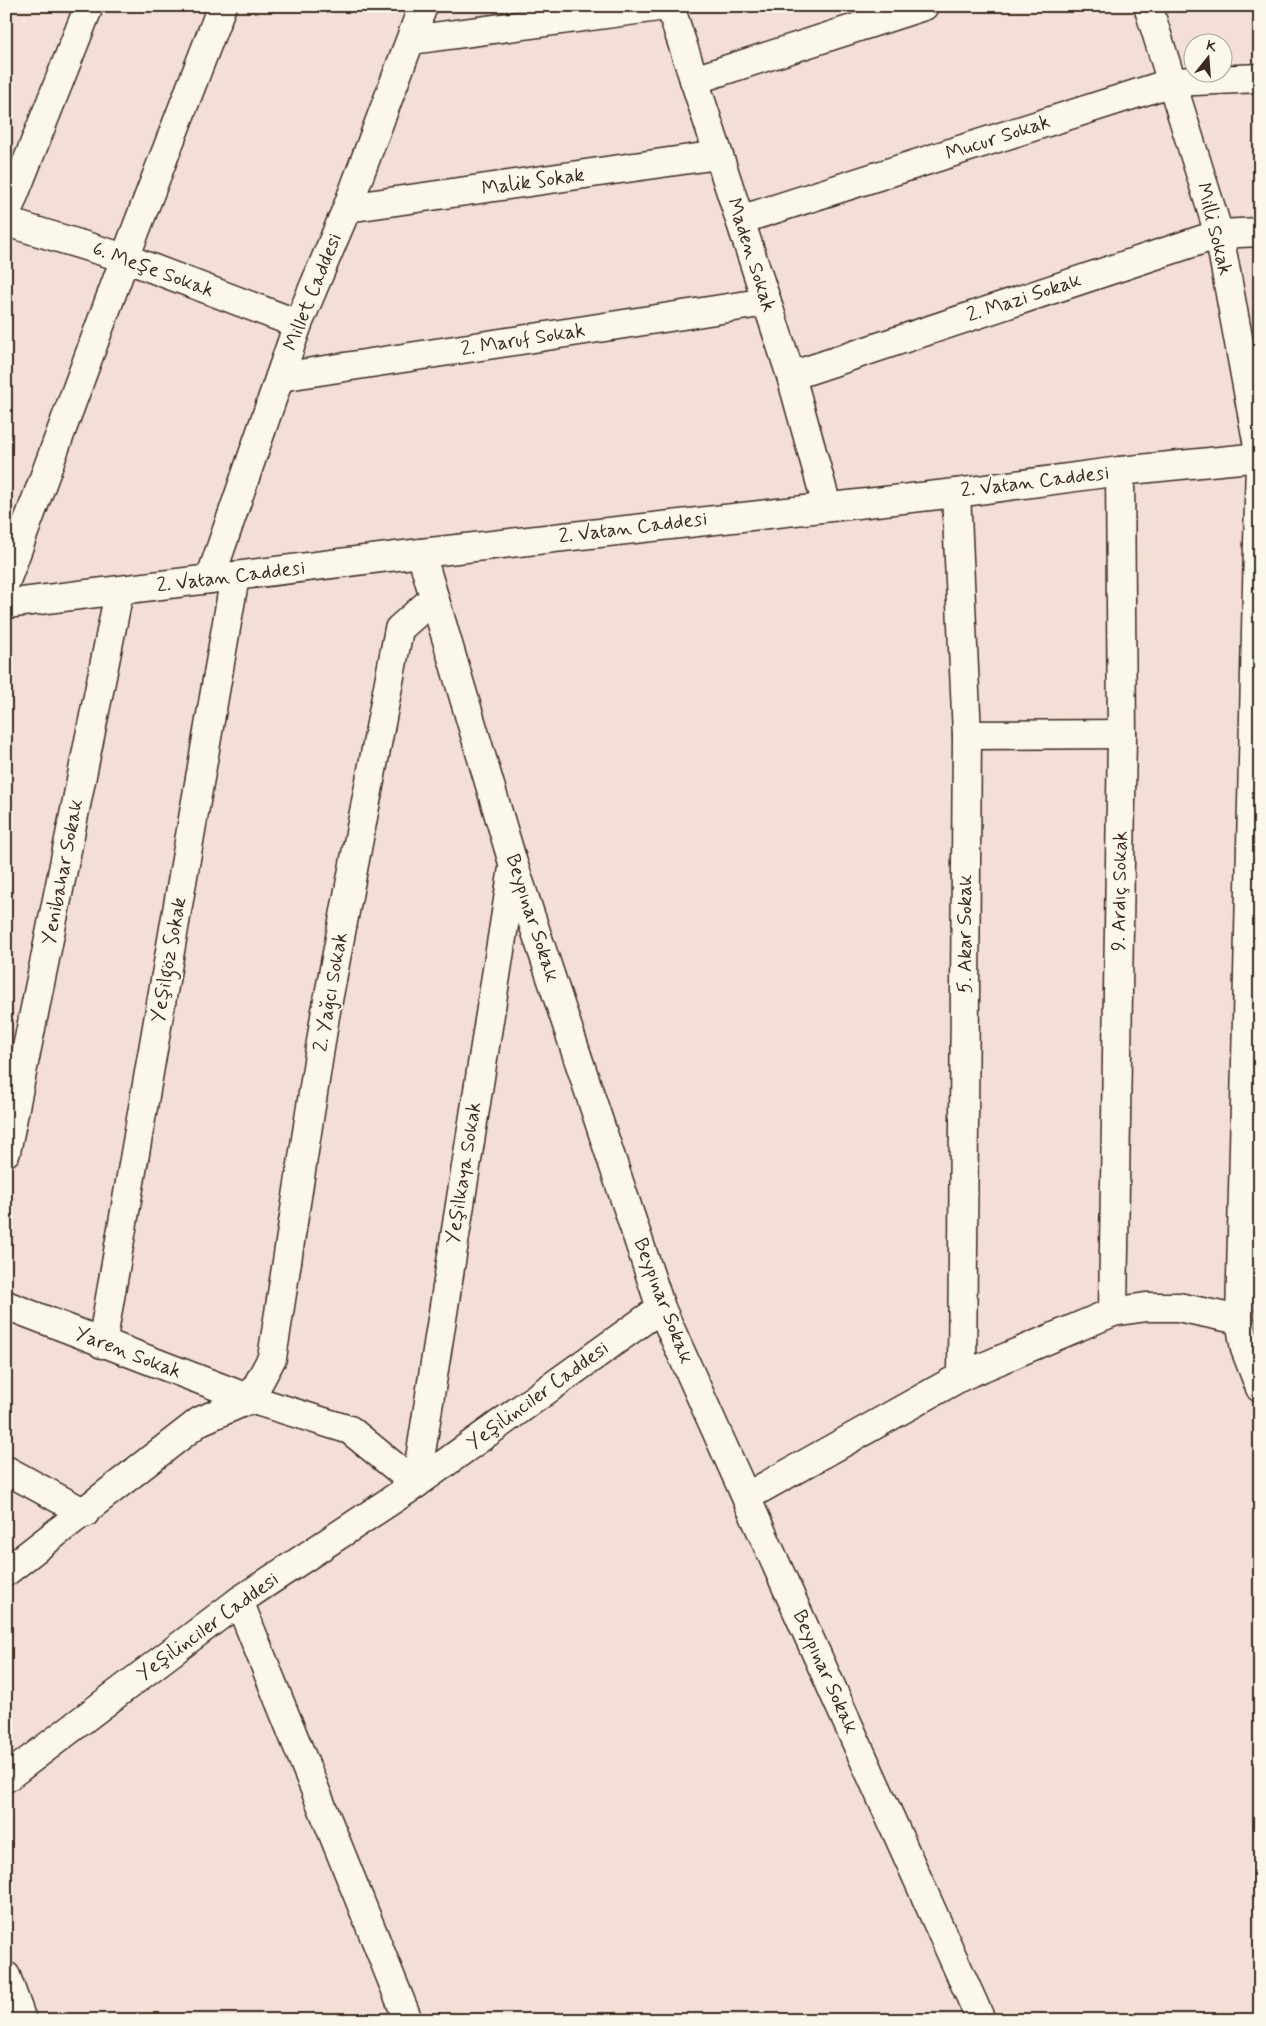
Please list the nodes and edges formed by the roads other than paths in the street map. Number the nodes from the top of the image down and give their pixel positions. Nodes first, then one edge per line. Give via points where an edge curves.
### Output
1 (89, 6) edge
2 (222, 6) edge
3 (423, 6) edge
4 (666, 6) edge
5 (670, 6) edge
6 (924, 6) edge
7 (1148, 6) edge
8 (411, 40) junction
9 (1260, 78) edge
10 (694, 80) junction
11 (1173, 82) junction
12 (718, 155) junction
13 (347, 208) junction
14 (6, 215) edge
15 (740, 220) junction
16 (6, 222) edge
17 (1260, 232) edge
18 (1219, 234) junction
19 (125, 258) junction
20 (767, 302) junction
21 (298, 324) junction
22 (791, 376) junction
23 (280, 377) junction
24 (1260, 458) edge
25 (1120, 471) junction
26 (956, 492) junction
27 (828, 506) junction
28 (421, 553) junction
29 (222, 578) junction
30 (6, 581) edge
31 (119, 592) junction
32 (434, 598) junction
33 (6, 604) edge
34 (1122, 734) junction
35 (967, 735) junction
36 (513, 863) junction
37 (6, 1152) edge
38 (6, 1305) edge
39 (661, 1308) junction
40 (1113, 1312) junction
41 (1240, 1320) junction
42 (102, 1344) junction
43 (962, 1376) junction
44 (1260, 1388) edge
45 (250, 1399) junction
46 (6, 1470) edge
47 (416, 1484) junction
48 (746, 1497) junction
49 (85, 1513) junction
50 (6, 1572) edge
51 (239, 1601) junction
52 (6, 1778) edge
53 (6, 1976) edge
54 (22, 2020) edge
55 (408, 2020) edge
56 (982, 2020) edge

1 - 14 street
2 - 19 street
3 - 8 street, Millet Caddesi
4 - 8 street
5 - 10 street, Maden Sokak
6 - 10 street
7 - 11 street, Milli Sokak
8 - 13 street, Millet Caddesi
9 - 11 street, Mucur Sokak
10 - 12 street, Maden Sokak
11 - 15 street, Mucur Sokak
11 - 18 street, Milli Sokak
12 - 13 street, Malik Sokak
12 - 15 street, Maden Sokak
13 - 21 street, Millet Caddesi
15 - 20 street, Maden Sokak
16 - 19 street, 6. Meşe Sokak
17 - 18 street, 2. Mazi Sokak
18 - 22 street, 2. Mazi Sokak
18 - 24 street, Milli Sokak
19 - 21 street, 6. Meşe Sokak
19 - 30 street
20 - 22 street, Maden Sokak
20 - 23 street, 2. Maruf Sokak
21 - 23 street, Millet Caddesi
22 - 27 street, Maden Sokak
23 - 29 street, Millet Caddesi
24 - 25 street, 2. Vatan Caddesi
24 - 41 street, Milli Sokak
25 - 26 street, 2. Vatan Caddesi
25 - 34 street, 9. Ardıç Sokak
26 - 27 street, 2. Vatan Caddesi
26 - 35 street, 5. Akar Sokak
27 - 28 street, 2. Vatan Caddesi
28 - 29 street, 2. Vatan Caddesi
28 - 32 street, Beypınar Sokak
29 - 31 street, 2. Vatan Caddesi
29 - 42 street, Yeşilgöz Sokak
31 - 33 street, 2. Vatan Caddesi
31 - 37 street, Yenibahar Sokak
32 - 36 street, Beypınar Sokak
32 - 45 street, 2. Yağcı Sokak via 399,629 325,1016 272,1358
34 - 35 street
34 - 40 street, 9. Ardıç Sokak
35 - 43 street, 5. Akar Sokak
36 - 39 street, Beypınar Sokak
36 - 47 street, Yeşilkaya Sokak
38 - 42 street, Yaren Sokak
39 - 47 street, Yeşilinciler Caddesi
39 - 48 street, Beypınar Sokak
40 - 41 street via 1146,1307 1178,1308
40 - 43 street
41 - 44 street, Milli Sokak via 1245,1349
42 - 45 street, Yaren Sokak
43 - 48 street
45 - 47 street via 350,1430
45 - 49 street via 200,1421
46 - 49 street
47 - 51 street, Yeşilinciler Caddesi
48 - 56 street, Beypınar Sokak
49 - 50 street
51 - 52 street, Yeşilinciler Caddesi
51 - 55 street
53 - 54 street

